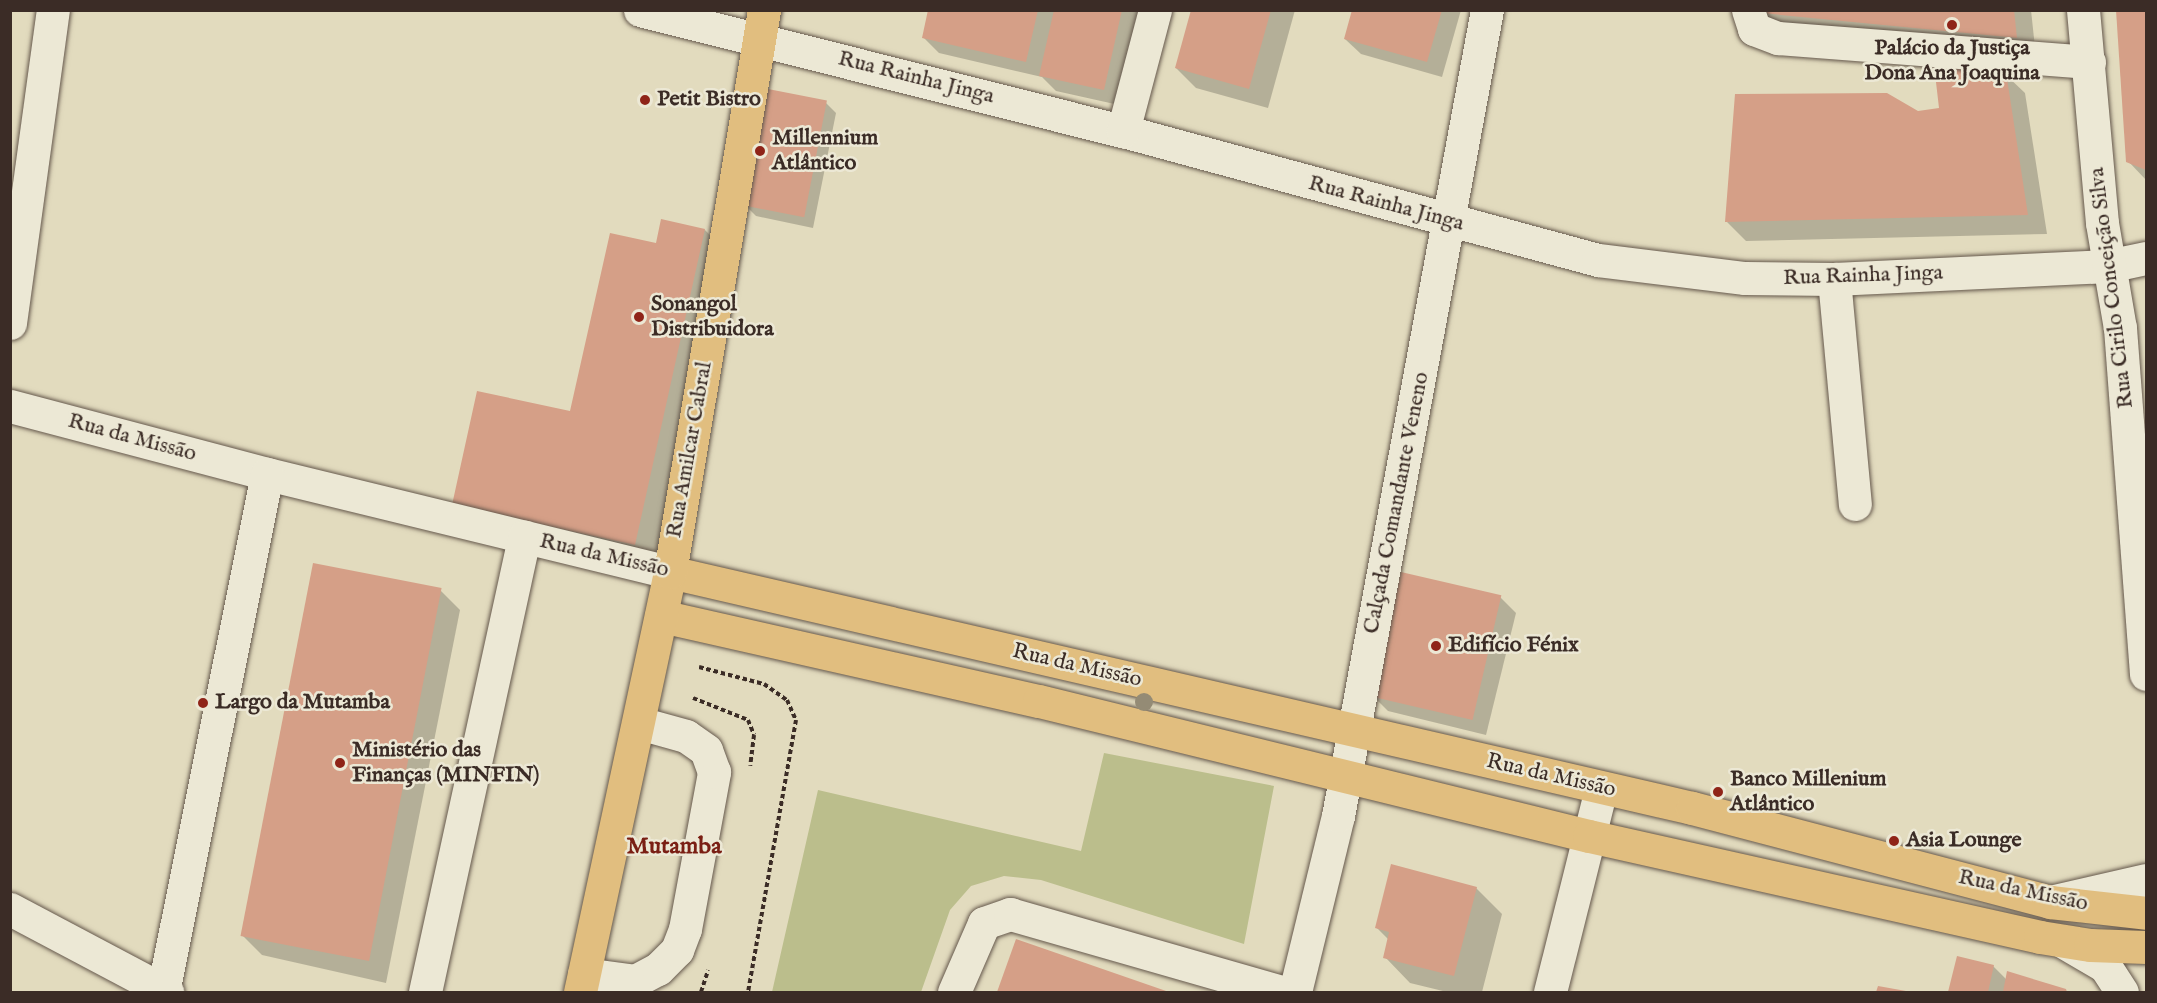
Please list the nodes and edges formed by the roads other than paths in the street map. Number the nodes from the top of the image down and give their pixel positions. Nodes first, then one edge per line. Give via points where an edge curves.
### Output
1 (53, 10) edge
2 (640, 10) edge
3 (1155, 10) edge
4 (1487, 10) edge
5 (1748, 10) edge
6 (2083, 10) edge
7 (761, 24) edge
8 (2089, 62) junction
9 (1123, 131) junction
10 (1450, 223) junction
11 (2146, 258) edge
12 (2108, 266) junction
13 (1834, 279) junction
14 (10, 323) edge
15 (10, 406) edge
16 (267, 474) junction
17 (1854, 504) dead end
18 (524, 537) junction
19 (669, 572) junction
20 (661, 616) junction
21 (2146, 674) edge
22 (639, 723) junction
23 (1354, 728) junction
24 (1345, 776) junction
25 (1601, 789) junction
26 (1589, 836) junction
27 (2146, 880) edge
28 (2050, 902) junction
29 (10, 909) edge
30 (2146, 914) edge
31 (2062, 940) junction
32 (2146, 947) edge
33 (582, 983) edge
34 (164, 992) edge
35 (425, 993) edge
36 (954, 993) edge
37 (1282, 993) edge
38 (1295, 993) edge
39 (1550, 993) edge
40 (2122, 993) edge

1 - 14 street
2 - 7 street, Rua Rainha Jinga
3 - 9 street
4 - 10 street, Calçada Comandante Veneno
5 - 8 street via 1754,29 1778,39
6 - 8 street, Rua Cirilo Conceição Silva
7 - 9 street, Rua Rainha Jinga
7 - 19 main road, Rua Amilcar Cabral
8 - 12 street, Rua Cirilo Conceição Silva
9 - 10 street, Rua Rainha Jinga
10 - 13 street, Rua Rainha Jinga via 1598,260 1745,278
10 - 23 street, Calçada Comandante Veneno
11 - 12 street, Rua Rainha Jinga
12 - 13 street, Rua Rainha Jinga
12 - 21 street, Rua Cirilo Conceição Silva via 2120,328
13 - 17 street
15 - 16 street, Rua da Missão
16 - 18 street, Rua da Missão
16 - 34 street
18 - 19 street, Rua da Missão
18 - 35 street
19 - 20 main road, Rua Amilcar Cabral
19 - 23 main road, Rua da Missão
20 - 22 main road, Rua Amilcar Cabral
20 - 24 main road, Rua da Missão via 1039,701
22 - 33 main road, Rua Amilcar Cabral
22 - 33 street via 686,736 706,750 714,772 685,928 677,950 658,969 635,981
23 - 24 street, Calçada Comandante Veneno
23 - 25 main road, Rua da Missão
24 - 26 main road, Rua da Missão
24 - 38 street, Calçada Comandante Veneno
25 - 26 street
25 - 28 main road, Rua da Missão via 1692,808
26 - 31 main road, Rua da Missão
26 - 39 street
27 - 28 street
28 - 30 main road, Rua da Missão
29 - 34 street
31 - 32 main road, Rua da Missão
31 - 40 street via 2105,966
36 - 37 street via 984,922 1010,914

